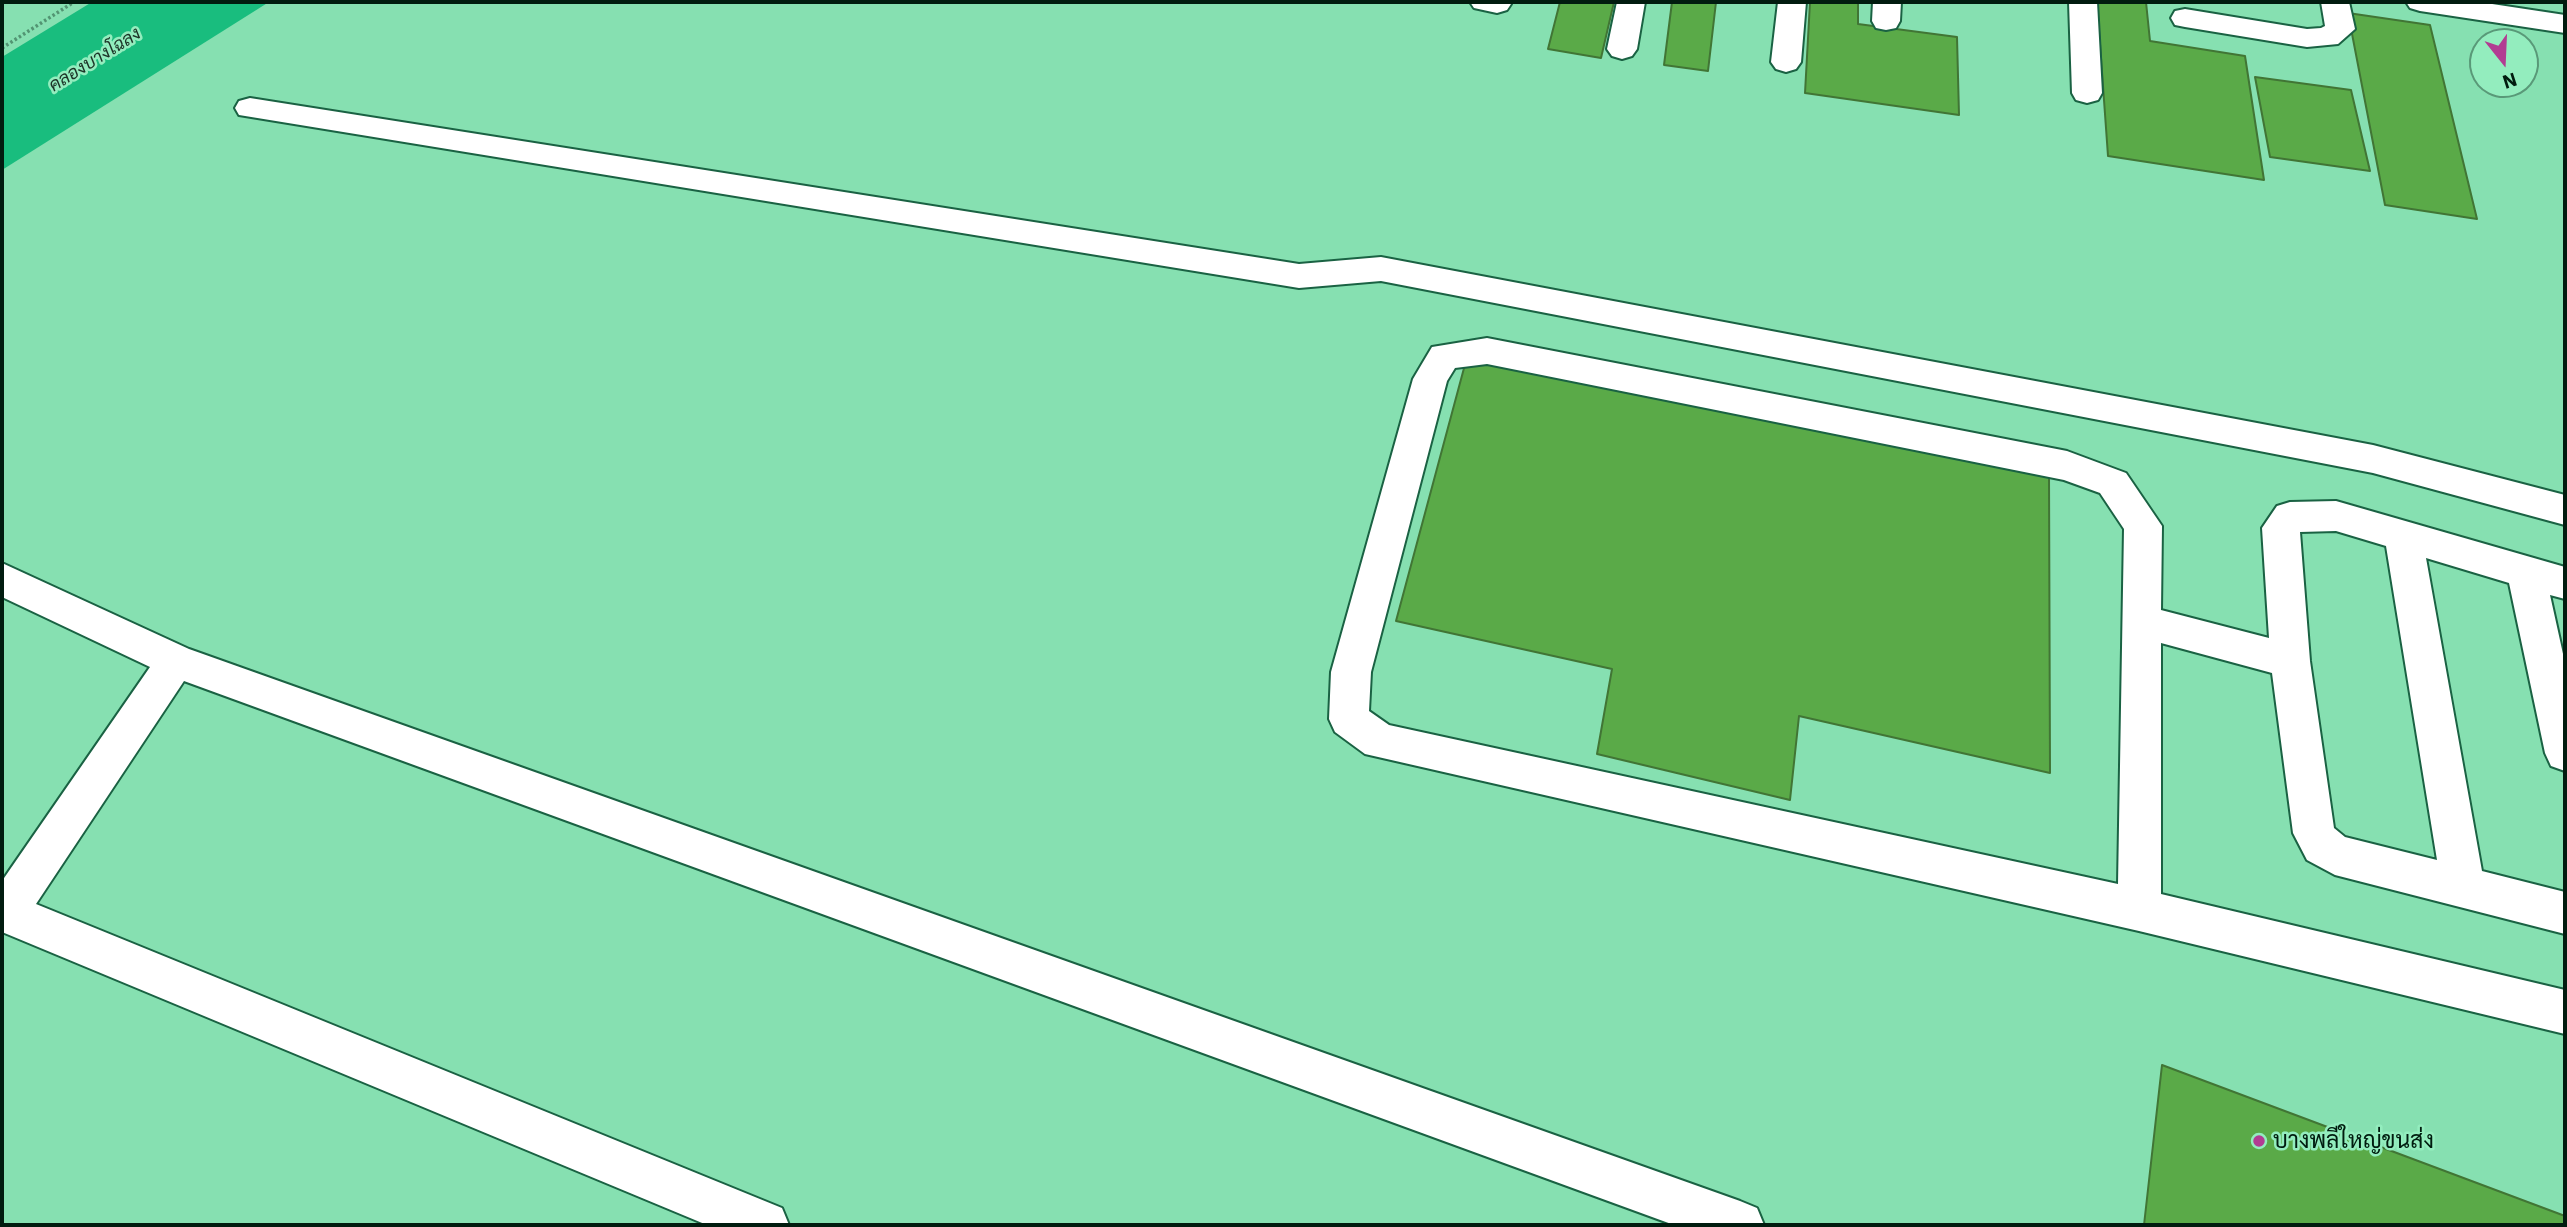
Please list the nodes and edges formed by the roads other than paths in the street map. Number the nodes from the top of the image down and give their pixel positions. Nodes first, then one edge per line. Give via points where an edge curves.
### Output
1 (1631, 2) edge
2 (1791, 2) edge
3 (2083, 2) edge
4 (2335, 2) edge
5 (2427, 2) edge
6 (2185, 18) dead end
7 (2565, 24) edge
8 (1622, 49) dead end
9 (1786, 62) dead end
10 (2087, 93) dead end
11 (250, 108) dead end
12 (2565, 510) edge
13 (2403, 535) junction
14 (2526, 572) junction
15 (2, 579) edge
16 (2565, 583) edge
17 (2142, 621) junction
18 (176, 661) junction
19 (2290, 661) junction
20 (2565, 752) edge
21 (2463, 888) junction
22 (2139, 910) junction
23 (4, 912) edge
24 (2565, 914) edge
25 (2565, 1012) edge
26 (765, 1225) edge
27 (1740, 1225) edge

1 - 8 lane
2 - 9 lane
3 - 10 lane
4 - 6 lane via 2340,29 2328,37 2307,38
5 - 7 lane
11 - 12 lane via 1299,275 1381,269 2373,459
13 - 14 lane
13 - 19 lane via 2336,516 2290,517 2281,528
13 - 21 lane
14 - 16 lane
14 - 20 lane
15 - 18 lane
17 - 19 lane
17 - 22 lane
17 - 22 lane via 2143,526 2113,483 2067,466 1487,351 1444,356 1430,379 1351,672 1349,719 1379,741
18 - 23 lane
18 - 27 lane
19 - 21 lane via 2314,833 2322,846 2335,855
21 - 24 lane
22 - 25 lane
23 - 26 lane

